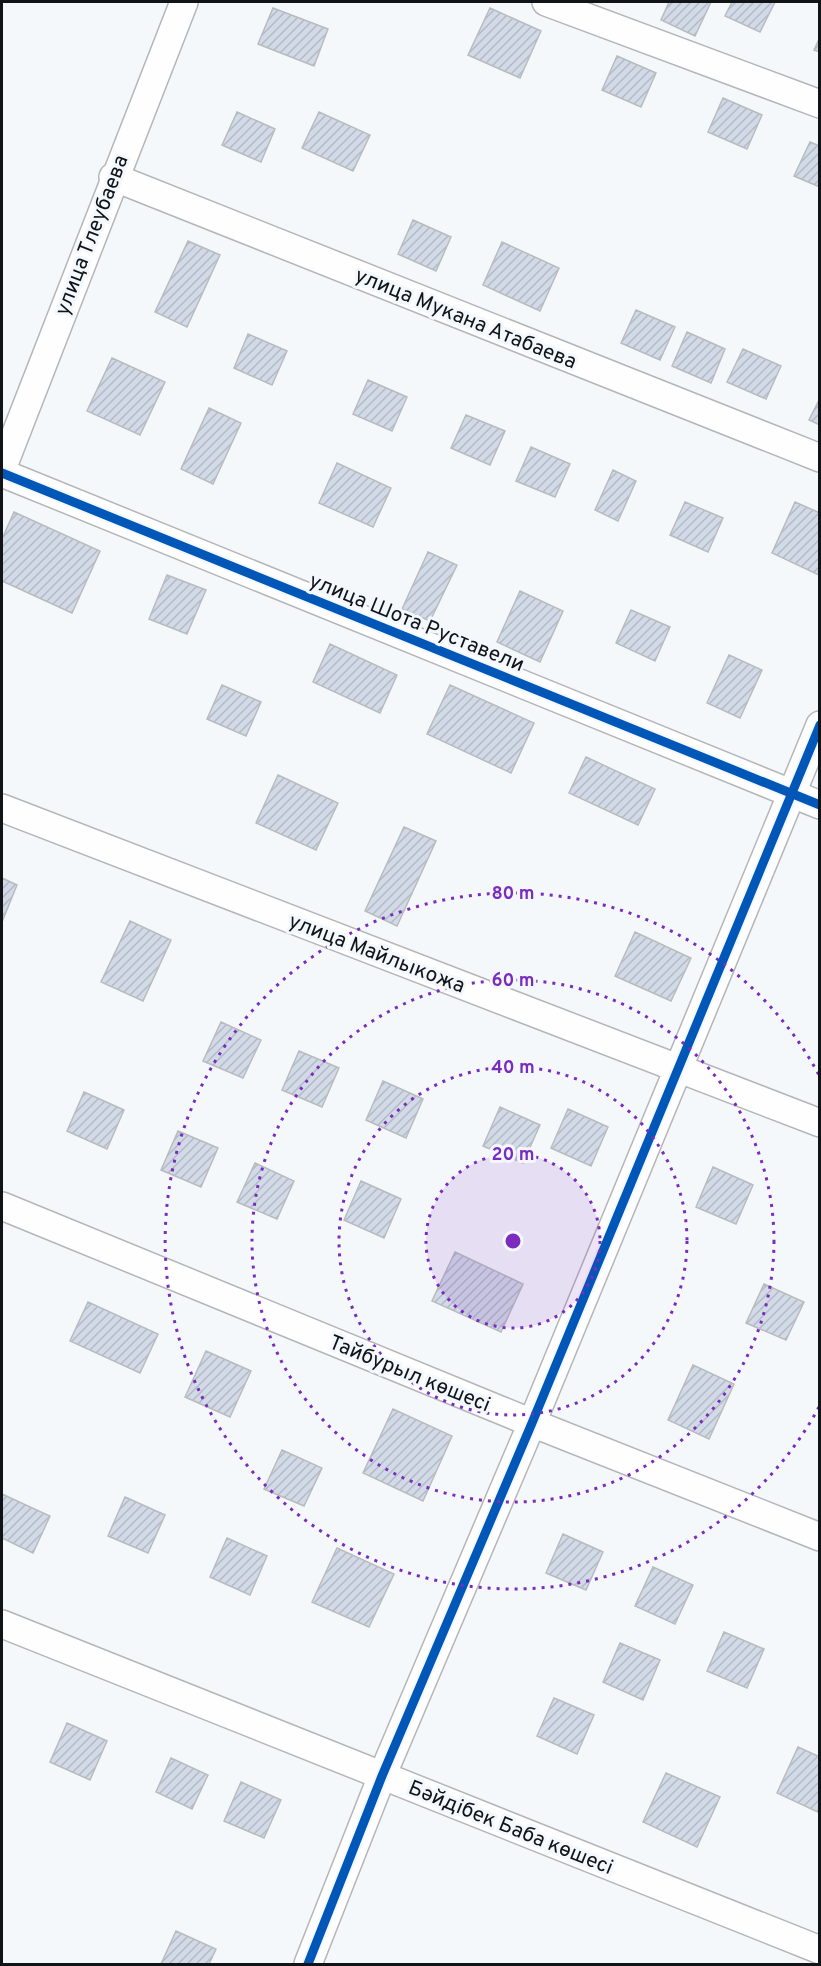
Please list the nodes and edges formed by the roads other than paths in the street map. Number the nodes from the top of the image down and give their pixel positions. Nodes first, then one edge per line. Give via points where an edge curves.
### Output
1 (184, 2) edge
2 (546, 2) edge
3 (819, 104) edge
4 (113, 177) junction
5 (819, 458) edge
6 (2, 471) edge
7 (819, 725) edge
8 (791, 794) junction
9 (819, 805) edge
10 (2, 808) edge
11 (678, 1070) junction
12 (819, 1123) edge
13 (2, 1206) edge
14 (532, 1423) junction
15 (819, 1537) edge
16 (2, 1624) edge
17 (382, 1776) junction
18 (819, 1950) edge
19 (308, 1965) edge

1 - 4 street, улица Тлеубаева
2 - 3 street
4 - 5 street, улица Мукана Атабаева
4 - 6 street, улица Тлеубаева
6 - 8 street, улица Шота Руставели
7 - 8 street
8 - 9 street, улица Шота Руставели
8 - 11 street
10 - 11 street, улица Майлыкожа
11 - 12 street, улица Майлыкожа
11 - 14 street
13 - 14 street, Тайбурыл көшесі
14 - 15 street, Тайбурыл көшесі
14 - 17 street
16 - 17 street, Бәйдібек Баба көшесі
17 - 18 street, Бәйдібек Баба көшесі
17 - 19 street

